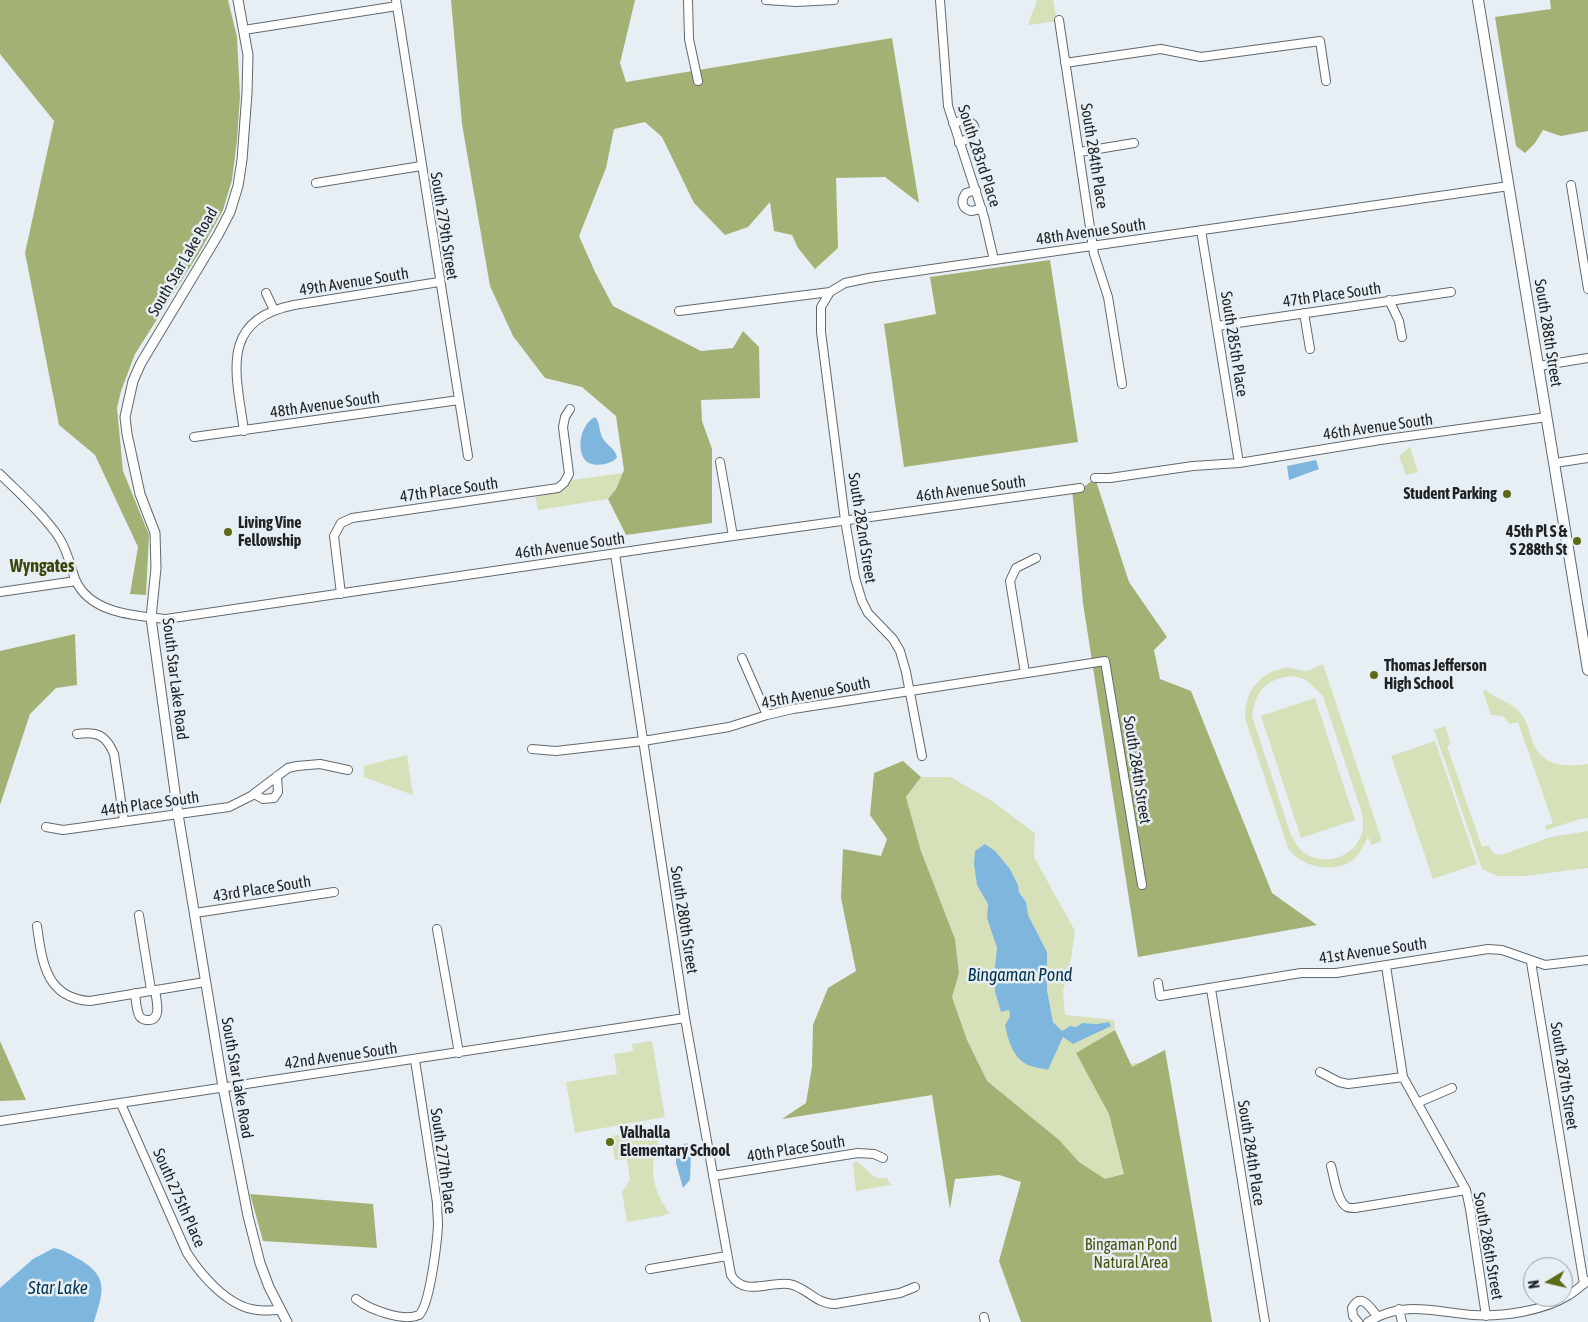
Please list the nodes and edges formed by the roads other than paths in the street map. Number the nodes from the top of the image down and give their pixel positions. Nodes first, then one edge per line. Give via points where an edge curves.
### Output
1 (238, 0) edge
2 (688, 0) edge
3 (766, 0) edge
4 (834, 0) edge
5 (940, 0) edge
6 (1478, 0) edge
7 (396, 3) edge
8 (1059, 20) dead end
9 (244, 30) junction
10 (1065, 63) junction
11 (1326, 80) dead end
12 (698, 81) dead end
13 (953, 123) junction
14 (959, 143) junction
15 (1134, 143) dead end
16 (1080, 152) junction
17 (421, 166) junction
18 (316, 183) dead end
19 (1571, 185) dead end
20 (1509, 186) junction
21 (976, 190) junction
22 (982, 209) junction
23 (1200, 230) junction
24 (1093, 246) junction
25 (994, 260) junction
26 (440, 282) junction
27 (1588, 289) edge
28 (266, 292) dead end
29 (830, 292) junction
30 (1451, 292) dead end
31 (1389, 300) junction
32 (274, 310) junction
33 (679, 311) dead end
34 (1304, 313) junction
35 (1217, 326) junction
36 (1402, 337) dead end
37 (1310, 349) dead end
38 (1588, 358) edge
39 (1539, 366) junction
40 (1122, 384) dead end
41 (459, 400) junction
42 (570, 409) dead end
43 (1547, 417) junction
44 (244, 431) junction
45 (194, 437) dead end
46 (468, 456) dead end
47 (1588, 458) edge
48 (720, 462) dead end
49 (1238, 463) junction
50 (1554, 463) junction
51 (0, 474) edge
52 (1095, 478) dead end
53 (1080, 488) dead end
54 (845, 520) junction
55 (733, 536) junction
56 (615, 554) junction
57 (1036, 558) dead end
58 (76, 581) junction
59 (0, 592) edge
60 (341, 594) junction
61 (151, 618) junction
62 (742, 658) dead end
63 (1105, 661) joint
64 (1588, 670) edge
65 (1025, 673) junction
66 (910, 690) junction
67 (767, 715) junction
68 (77, 734) dead end
69 (643, 741) junction
70 (532, 749) dead end
71 (922, 756) dead end
72 (348, 770) dead end
73 (277, 776) junction
74 (254, 794) junction
75 (178, 814) junction
76 (124, 821) junction
77 (46, 827) dead end
78 (1142, 884) dead end
79 (334, 892) dead end
80 (195, 913) junction
81 (139, 915) dead end
82 (37, 926) dead end
83 (437, 929) dead end
84 (1588, 960) edge
85 (1531, 962) junction
86 (1386, 966) junction
87 (205, 982) junction
88 (1158, 983) dead end
89 (1211, 989) junction
90 (153, 990) junction
91 (135, 993) junction
92 (685, 1018) junction
93 (459, 1053) junction
94 (415, 1060) junction
95 (1320, 1072) dead end
96 (1403, 1076) junction
97 (222, 1087) junction
98 (1452, 1088) dead end
99 (1417, 1103) junction
100 (121, 1104) junction
101 (0, 1121) edge
102 (883, 1158) dead end
103 (1331, 1166) dead end
104 (713, 1176) junction
105 (1466, 1190) junction
106 (727, 1256) junction
107 (650, 1269) dead end
108 (1586, 1282) edge
109 (914, 1287) dead end
110 (356, 1299) dead end
111 (1399, 1309) junction
112 (280, 1310) junction
113 (1377, 1316) junction
114 (1486, 1316) junction
115 (287, 1322) edge
116 (1265, 1322) edge
117 (1358, 1322) edge
118 (1368, 1322) edge
119 (1402, 1322) edge

1 - 9 street, South Star Lake Road
2 - 12 street via 689,39
3 - 4 street
5 - 13 street, South 283rd Place via 945,80
6 - 20 main road, South 288th Street
7 - 9 street
7 - 17 street, South 279th Street
8 - 10 street, South 284th Place
9 - 61 street, South Star Lake Road via 248,55 243,152 230,212 141,363 128,398 125,417 130,452 140,494 156,533
10 - 11 street via 1161,49 1201,57 1320,41
10 - 16 street, South 284th Place
13 - 14 street, South 283rd Place
13 - 14 street via 965,120 974,127 971,138
14 - 21 street, South 283rd Place
15 - 16 street
16 - 24 street, South 284th Place
17 - 18 street
17 - 26 street, South 279th Street
19 - 27 street
20 - 23 street, 48th Avenue South
20 - 39 main road, South 288th Street
21 - 22 street, South 283rd Place
21 - 22 street via 966,193 962,204 971,211
22 - 25 street, South 283rd Place
23 - 24 street, 48th Avenue South
23 - 35 street, South 285th Place
24 - 25 street, 48th Avenue South
24 - 40 street, South 284th Place via 1108,297
25 - 29 street, 48th Avenue South via 856,280
26 - 32 street, 49th Avenue South
26 - 41 street, South 279th Street
28 - 32 street
29 - 33 street, 48th Avenue South
29 - 54 street, South 282nd Street via 821,307 821,332
30 - 31 street, 47th Place South
31 - 34 street, 47th Place South
31 - 36 street
32 - 44 street, 49th Avenue South via 250,327 240,343 236,363
34 - 35 street, 47th Place South
34 - 37 street
35 - 49 street, South 285th Place
38 - 39 street
39 - 43 main road, South 288th Street
41 - 44 street, 48th Avenue South
41 - 46 street, South 279th Street
42 - 60 street, 47th Place South via 563,427 569,474 558,488 345,520 334,536
43 - 49 street, 46th Avenue South
43 - 50 main road, South 288th Street
44 - 45 street, 48th Avenue South
47 - 50 street
48 - 55 street
49 - 52 street, 46th Avenue South
50 - 64 main road, South 288th Street
51 - 58 street via 42,515 59,538 70,558
53 - 54 street, 46th Avenue South
54 - 55 street, 46th Avenue South
54 - 66 street, South 282nd Street via 862,601 900,651
55 - 56 street, 46th Avenue South
56 - 60 street, 46th Avenue South
56 - 69 street, South 280th Street
57 - 65 street via 1016,568 1010,581
58 - 59 street
58 - 61 street, 46th Avenue South via 102,606
60 - 61 street, 46th Avenue South via 166,619
61 - 75 street, South Star Lake Road
62 - 67 street
63 - 65 street, 45th Avenue South
63 - 78 street, South 284th Street
65 - 66 street, 45th Avenue South
66 - 67 street, 45th Avenue South
66 - 71 street, South 282nd Street
67 - 69 street, 45th Avenue South via 729,727
68 - 76 street via 98,735 110,744
69 - 70 street, 45th Avenue South via 556,751
69 - 92 street, South 280th Street
72 - 73 street, 44th Place South via 308,764 288,768
73 - 74 street, 44th Place South
73 - 74 street, 44th Place South via 278,792 274,798 264,799
74 - 75 street, 44th Place South via 229,807
75 - 76 street, 44th Place South
75 - 80 street, South Star Lake Road
76 - 77 street, 44th Place South via 63,830
79 - 80 street, 43rd Place South
80 - 87 street, South Star Lake Road
81 - 90 street
82 - 91 street via 45,969 62,993 76,1000 90,1000
83 - 93 street
84 - 85 street, 41st Avenue South via 1553,965
85 - 86 street, 41st Avenue South via 1502,950 1488,949
85 - 108 street, South 287th Street
86 - 89 street, 41st Avenue South via 1336,973 1301,973
86 - 96 street, South 286th Street
87 - 90 street
87 - 97 street, South Star Lake Road
88 - 89 street, 41st Avenue South via 1160,996
89 - 116 street, South 284th Place
90 - 91 street
90 - 91 street via 158,1012 149,1020 139,1016
92 - 93 street, 42nd Avenue South
92 - 104 street, South 280th Street
93 - 94 street, 42nd Avenue South
94 - 97 street, 42nd Avenue South
94 - 110 street, South 277th Place via 437,1203 438,1226 429,1291 421,1313 408,1320 399,1320
95 - 96 street via 1348,1084
96 - 99 street, South 286th Street
97 - 100 street, 42nd Avenue South
97 - 112 street, South Star Lake Road via 260,1263
98 - 99 street
99 - 105 street, South 286th Street
100 - 101 street, 42nd Avenue South
100 - 112 street, South 275th Place via 197,1268 211,1284 241,1305 255,1310
102 - 104 street, 40th Place South via 858,1153
103 - 105 street via 1338,1195 1347,1207
104 - 106 street, South 280th Street
105 - 114 street, South 286th Street
106 - 107 street
106 - 109 street, South 280th Street via 731,1275 741,1285 791,1284 827,1304 900,1293
108 - 114 street via 1555,1302 1530,1310
111 - 113 street
111 - 114 street
111 - 119 street
112 - 115 street, South Star Lake Road
113 - 117 street via 1366,1303 1359,1301 1352,1308
113 - 118 street

